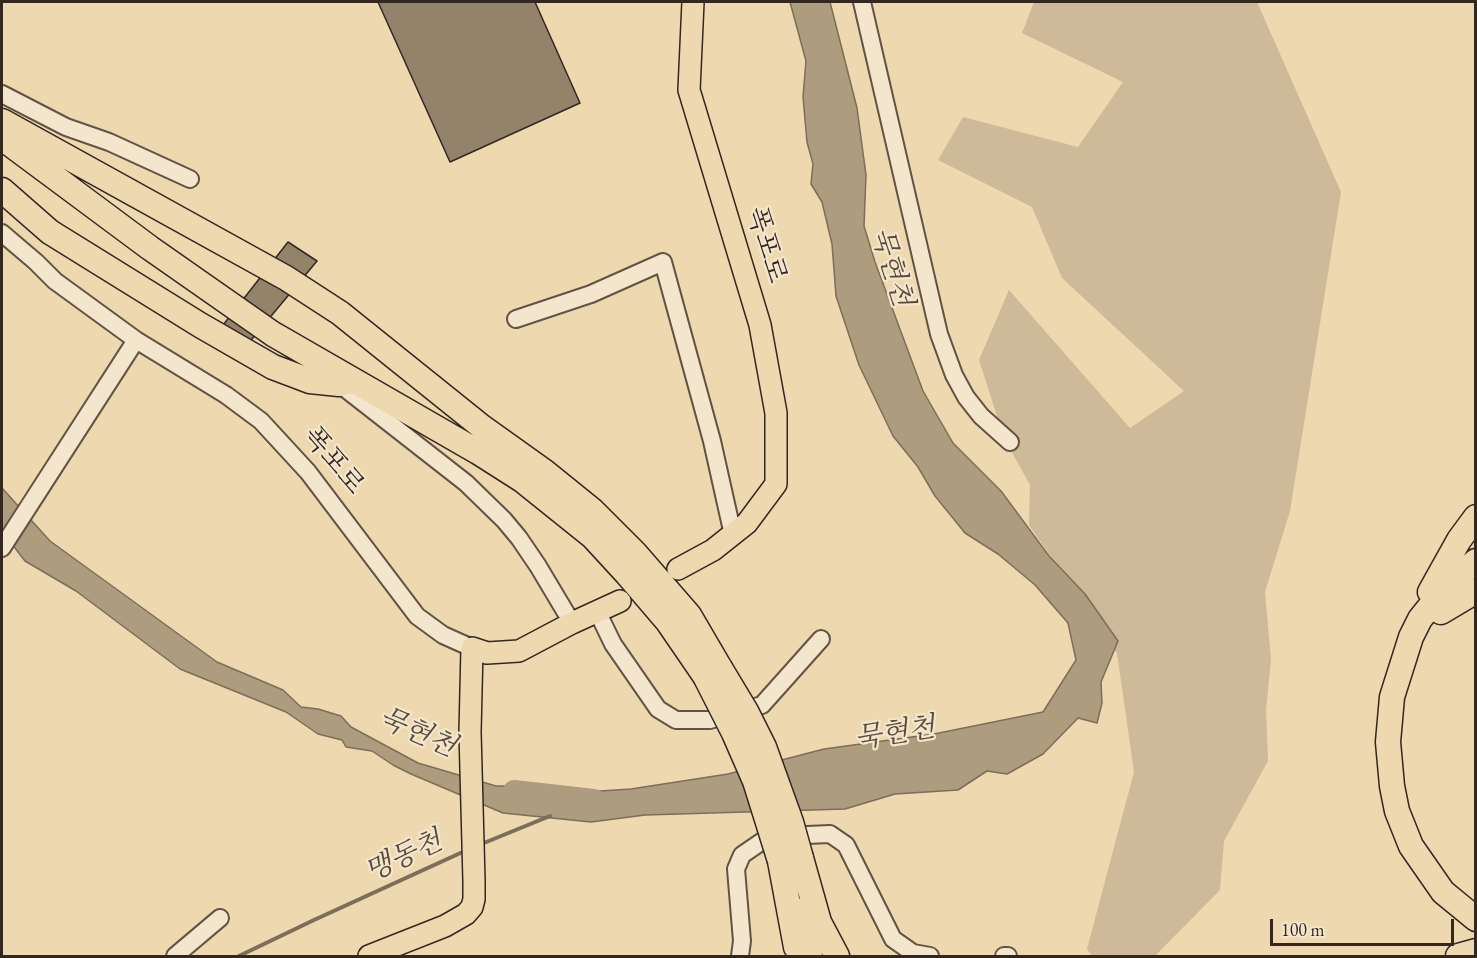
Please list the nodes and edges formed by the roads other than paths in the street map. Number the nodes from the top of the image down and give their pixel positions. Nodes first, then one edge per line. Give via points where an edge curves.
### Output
1 (693, 2) edge
2 (862, 2) edge
3 (2, 94) edge
4 (2, 121) edge
5 (2, 138) edge
6 (190, 178) dead end
7 (2, 190) edge
8 (2, 233) edge
9 (516, 319) dead end
10 (136, 340) junction
11 (346, 383) junction
12 (1010, 442) dead end
13 (1476, 517) edge
14 (733, 535) junction
15 (2, 548) edge
16 (1476, 561) edge
17 (678, 569) dead end
18 (1476, 576) edge
19 (1476, 591) edge
20 (620, 601) dead end
21 (597, 611) junction
22 (1441, 612) junction
23 (572, 623) junction
24 (1411, 637) junction
25 (821, 639) dead end
26 (472, 648) junction
27 (712, 672) junction
28 (790, 859) junction
29 (788, 900) junction
30 (1473, 912) edge
31 (220, 918) dead end
32 (1476, 951) edge
33 (175, 957) edge
34 (369, 957) edge
35 (740, 957) edge
36 (785, 957) edge
37 (796, 957) edge
38 (810, 957) edge
39 (837, 957) edge
40 (930, 957) edge
41 (1458, 957) edge

1 - 14 main road, 폭포로 via 689,90 760,325 776,413 776,484
2 - 12 street via 939,334 966,397
3 - 6 street via 66,127
4 - 27 highway via 285,278 340,313 482,427 545,471 636,554 689,615
5 - 11 highway via 150,248
7 - 11 highway via 50,232 273,367 310,381
8 - 10 street, 폭포로 via 55,281
9 - 14 street via 591,294 663,262 712,441
10 - 15 street
10 - 26 street, 폭포로 via 261,421 308,472 417,616 443,635
11 - 23 street via 466,483 504,520 538,566
11 - 27 highway via 478,452 522,480 593,537
13 - 24 highway via 1434,583
14 - 17 main road, 폭포로
16 - 24 highway via 1444,588
18 - 22 highway
19 - 22 highway
20 - 21 main road, 폭포로
21 - 23 main road, 폭포로
21 - 25 street via 613,644 658,709 676,720 710,720 762,705
22 - 30 highway via 1414,661 1405,695 1400,733 1402,781 1408,811 1422,842
23 - 26 main road, 폭포로 via 519,651 487,652
24 - 30 highway via 1389,714 1393,795 1416,854 1443,892
26 - 34 main road via 472,907 466,914 419,937
27 - 28 highway, bridge via 747,712 764,747 788,813
28 - 29 highway
28 - 38 highway via 808,920
28 - 39 highway
29 - 36 highway
29 - 37 highway
31 - 33 street
32 - 41 highway
35 - 40 street via 736,869 742,855 761,842 830,834 846,845 893,939 913,953

